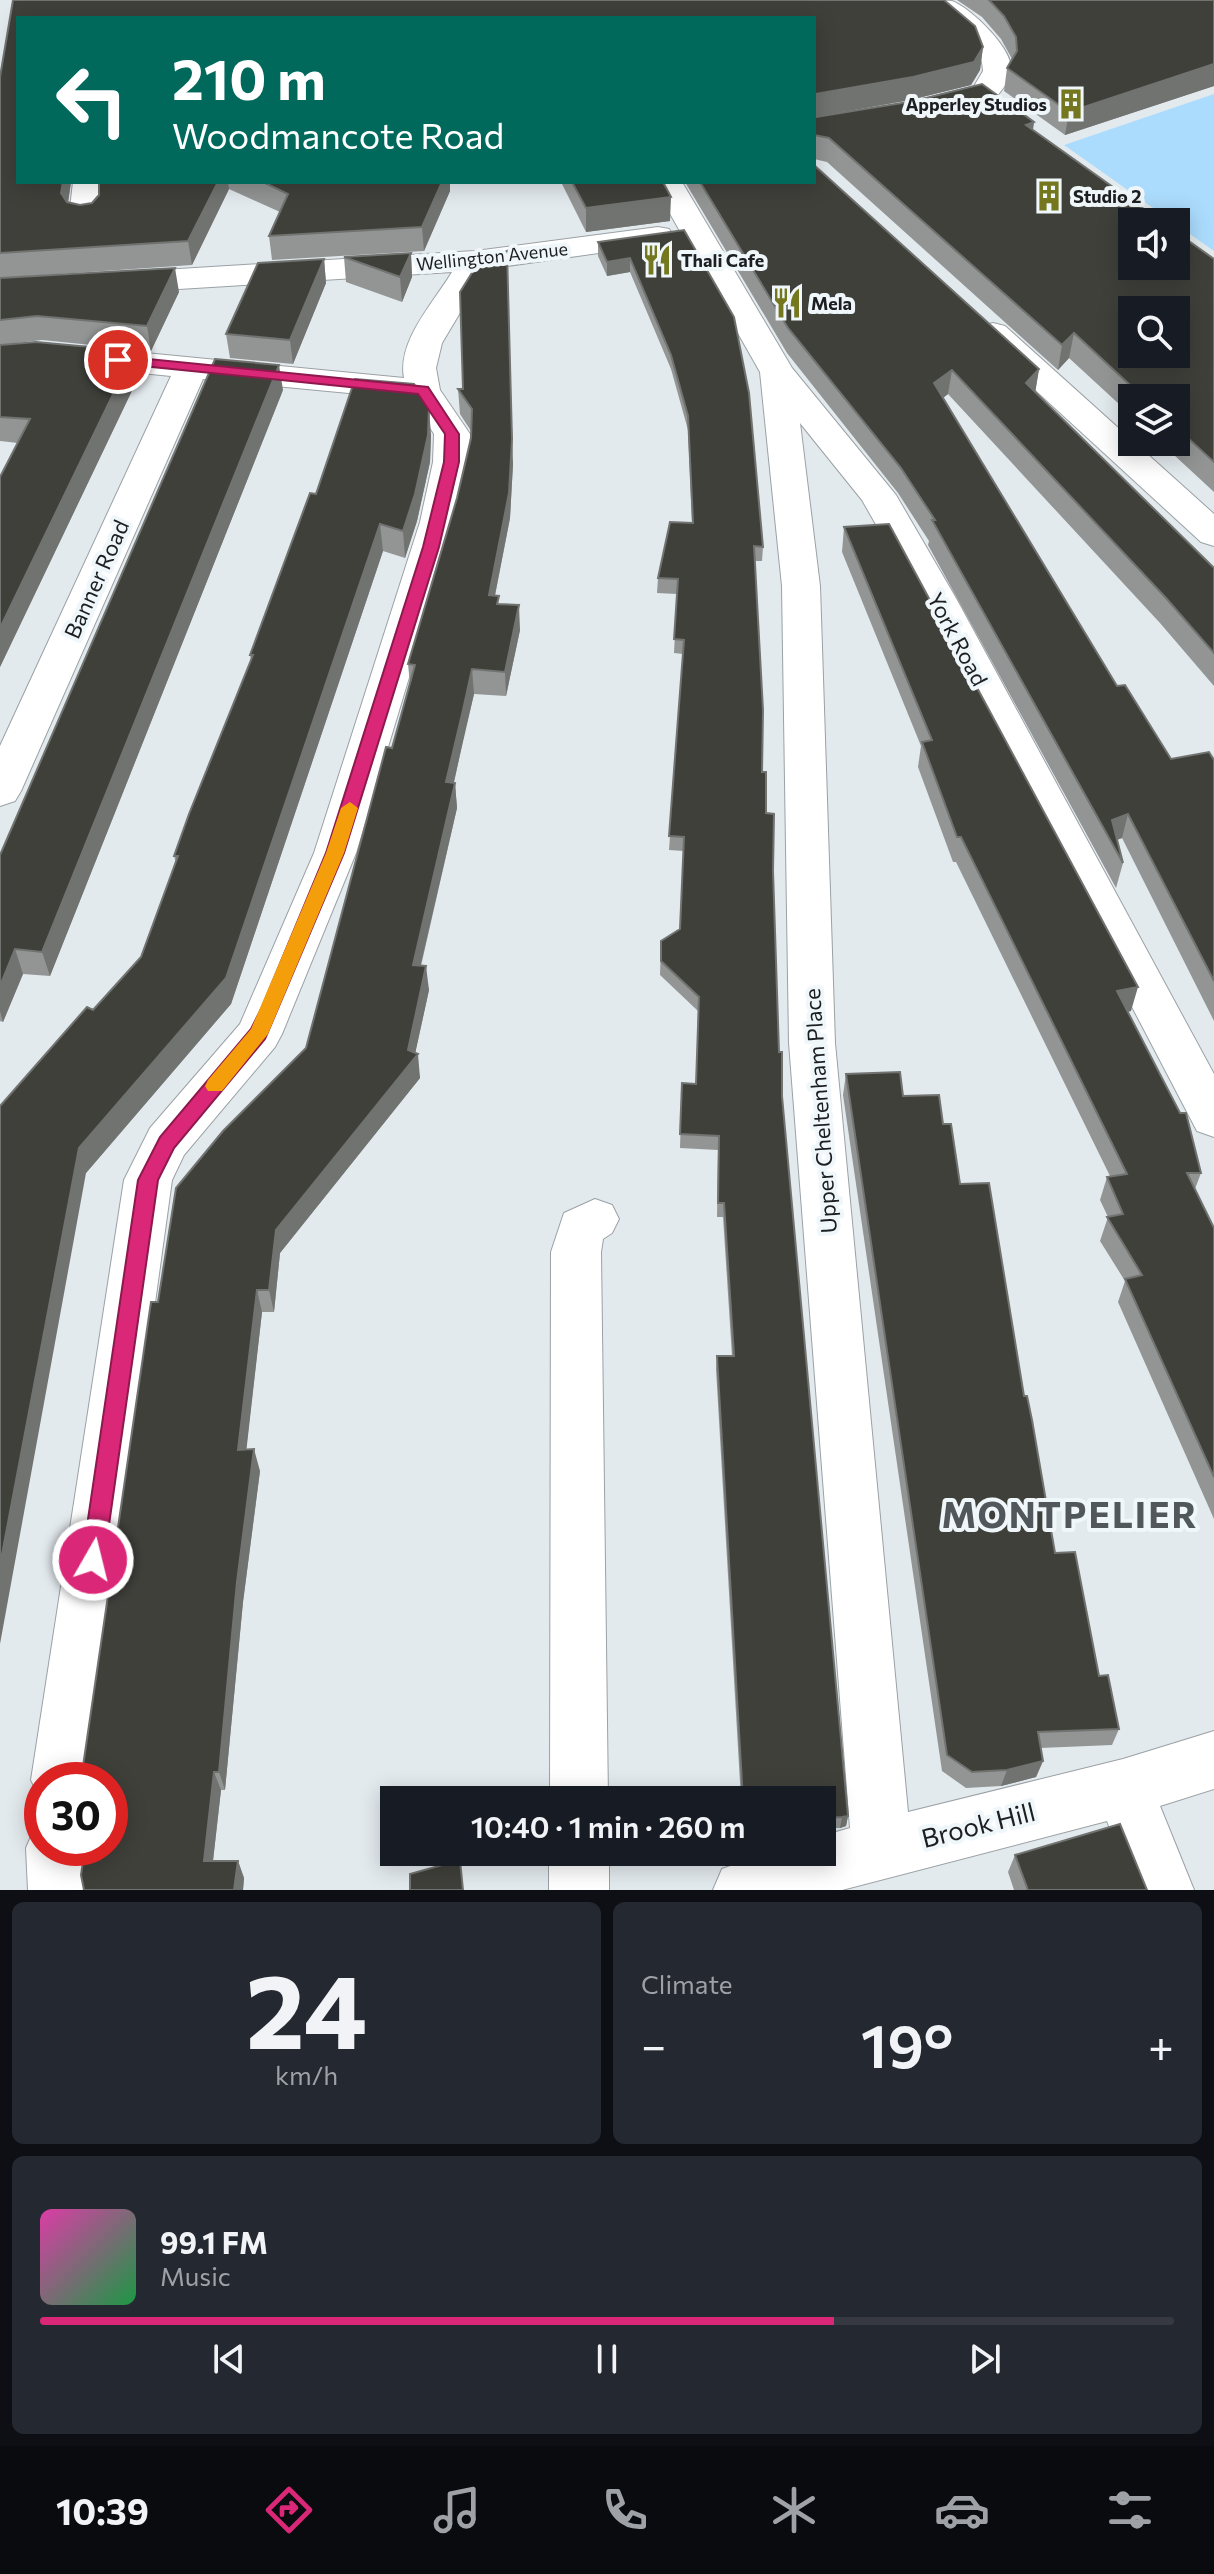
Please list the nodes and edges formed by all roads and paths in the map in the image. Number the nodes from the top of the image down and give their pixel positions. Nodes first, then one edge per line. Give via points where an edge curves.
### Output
1 (934, 0) edge
2 (816, 129) edge
3 (88, 184) edge
4 (668, 184) edge
5 (85, 217) edge
6 (696, 230) junction
7 (475, 261) junction
8 (0, 290) edge
9 (967, 309) edge
10 (0, 357) edge
11 (191, 368) junction
12 (777, 372) junction
13 (423, 390) junction
14 (1214, 534) edge
15 (1, 789) edge
16 (1214, 1118) edge
17 (595, 1219) dead end
18 (1214, 1760) edge
19 (63, 1762) edge
20 (579, 1786) edge
21 (1123, 1788) junction
22 (882, 1848) junction
23 (57, 1866) edge
24 (579, 1866) edge
25 (58, 1890) edge
26 (579, 1890) edge
27 (743, 1890) edge
28 (1164, 1890) edge

1 - 2 street via 1011,65 997,74 994,102
3 - 5 street
4 - 6 street, York Road
6 - 7 street, Wellington Avenue
6 - 12 street, York Road
7 - 8 street, Wellington Avenue
7 - 13 street via 425,343 419,368
9 - 14 street
10 - 11 street via 42,353
11 - 13 street
11 - 15 street, Banner Road
12 - 16 street, York Road via 878,495 951,598
12 - 22 street, Upper Cheltenham Place via 801,586 812,1043
13 - 19 street via 452,434 451,462 434,536 335,853 259,1034 167,1142 148,1180
17 - 20 street via 581,1228 576,1252
18 - 21 street, Brook Hill
21 - 22 street, Brook Hill
21 - 28 street
22 - 27 street, Brook Hill
23 - 25 street
24 - 26 street

